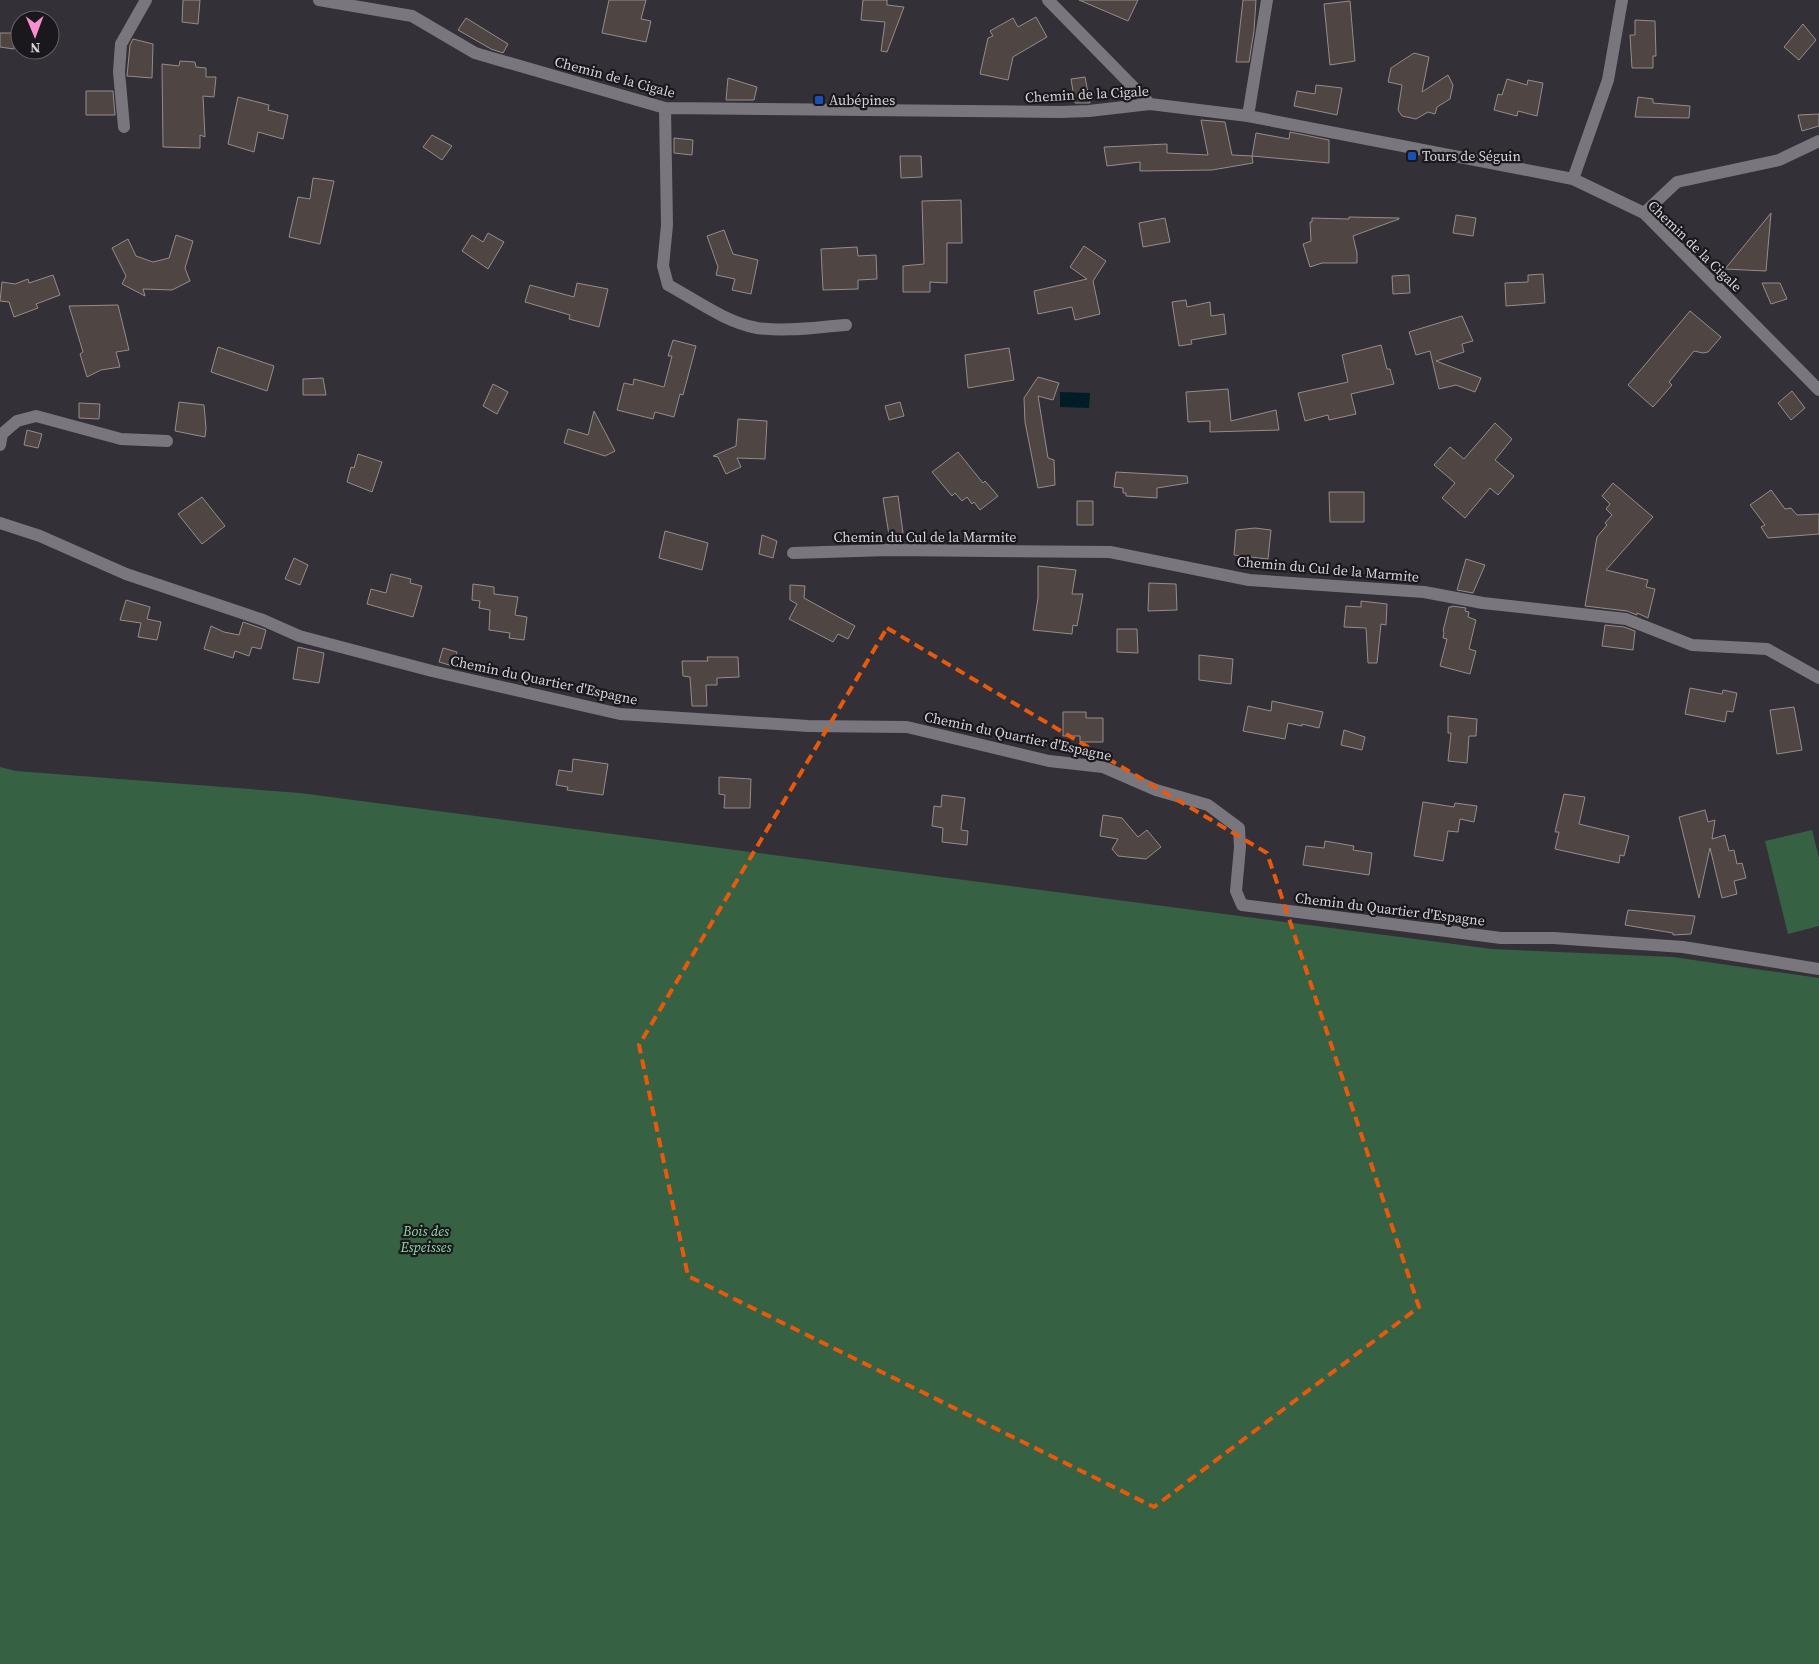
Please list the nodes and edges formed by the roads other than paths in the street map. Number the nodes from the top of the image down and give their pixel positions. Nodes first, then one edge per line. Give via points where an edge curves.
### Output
1 (146, 0) edge
2 (318, 0) edge
3 (1048, 0) edge
4 (1268, 0) edge
5 (1622, 0) edge
6 (1150, 104) junction
7 (665, 108) junction
8 (1248, 116) junction
9 (124, 127) dead end
10 (1819, 141) edge
11 (1573, 179) junction
12 (1644, 213) junction
13 (846, 325) dead end
14 (1819, 390) edge
15 (168, 441) dead end
16 (0, 445) edge
17 (0, 523) edge
18 (792, 553) dead end
19 (1819, 678) edge
20 (1819, 969) edge

1 - 9 street via 121,44 119,72
2 - 7 street, Chemin de la Cigale via 412,16 476,54
3 - 6 street
4 - 8 street
5 - 11 street via 1608,80
6 - 7 street, Chemin de la Cigale via 1060,112
6 - 8 street, Chemin de la Cigale
7 - 13 street via 667,225 663,266 668,284 730,319 756,327 782,330
8 - 11 street, Chemin de la Cigale
10 - 12 street via 1779,160 1677,182
11 - 12 street, Chemin de la Cigale
12 - 14 street, Chemin de la Cigale
15 - 16 street via 121,439 36,416 17,421 2,434
17 - 20 street, Chemin du Quartier d'Espagne via 40,536 126,574 263,620 299,636 432,671 620,714 808,726 906,727 1049,761 1103,767 1156,790 1208,806 1239,828 1236,891 1242,905 1501,938 1554,938 1683,947
18 - 19 street, Chemin du Cul de la Marmite via 888,550 1110,552 1249,580 1424,592 1483,603 1626,619 1692,645 1767,649

